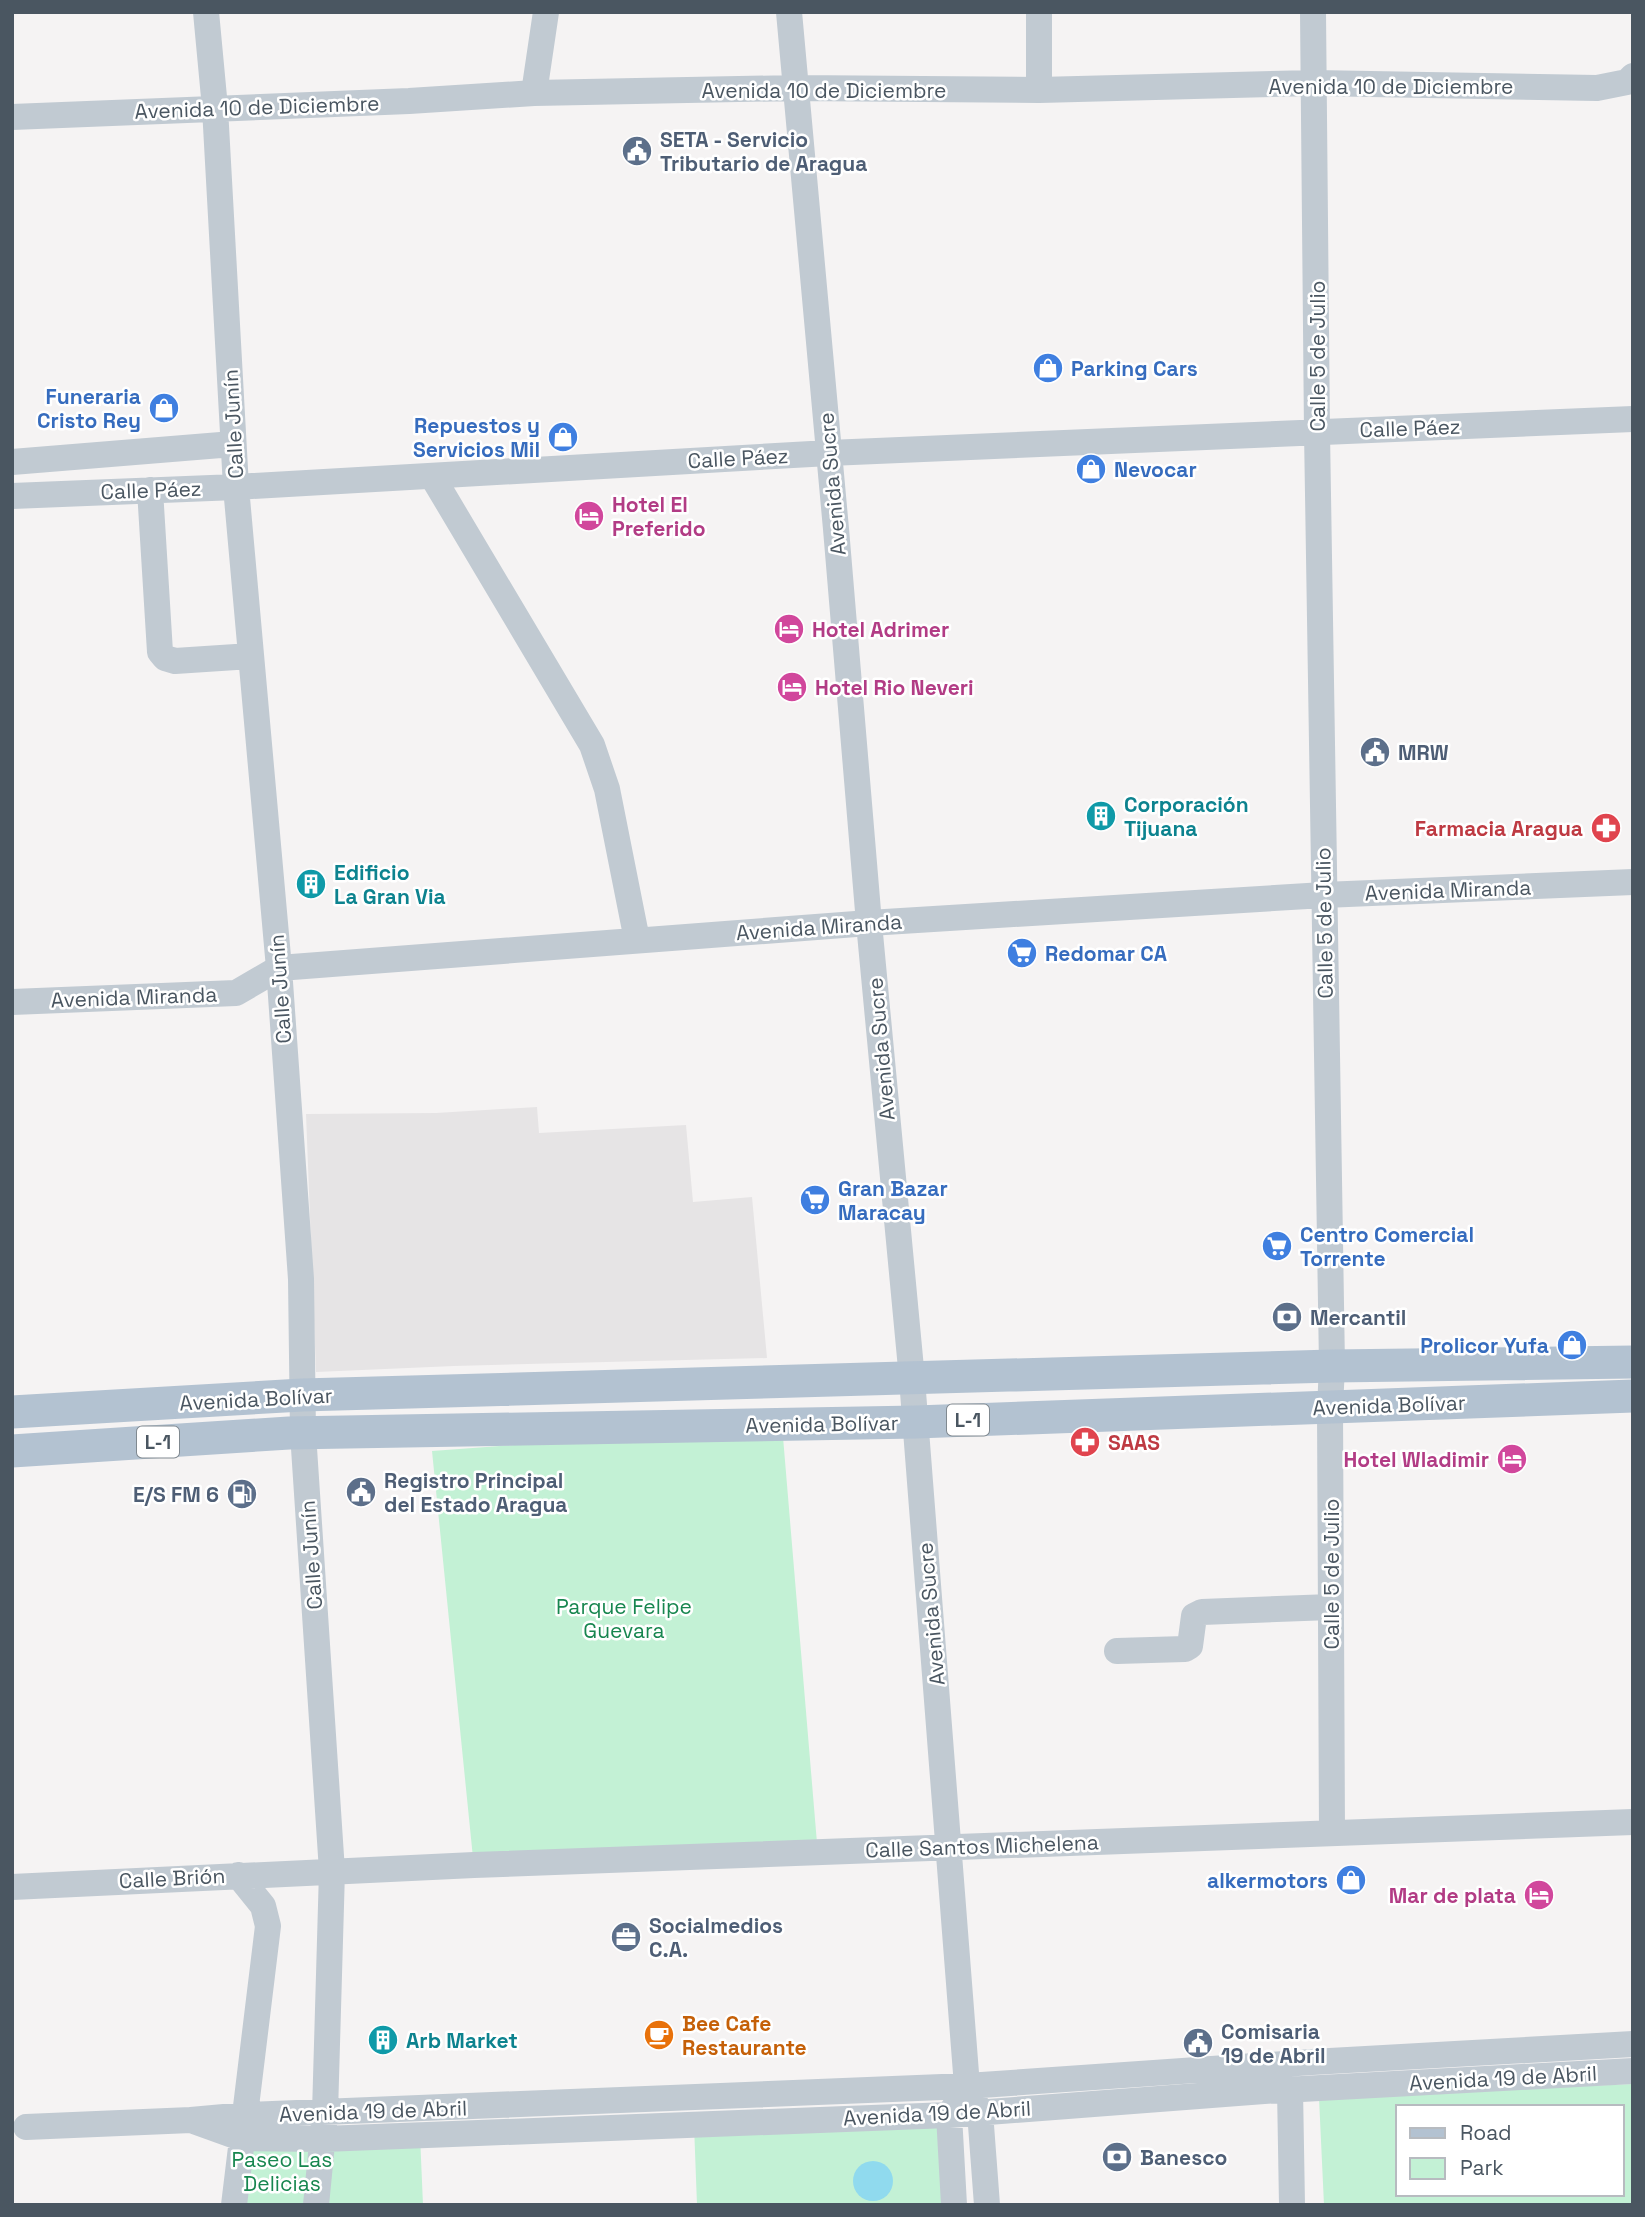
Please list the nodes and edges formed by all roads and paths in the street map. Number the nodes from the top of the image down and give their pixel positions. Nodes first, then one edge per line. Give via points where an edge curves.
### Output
1 (206, 12) edge
2 (546, 12) edge
3 (789, 12) edge
4 (1039, 12) edge
5 (1313, 12) edge
6 (1633, 76) edge
7 (1314, 83) junction
8 (795, 88) junction
9 (1039, 90) junction
10 (534, 93) junction
11 (215, 108) junction
12 (12, 117) edge
13 (1633, 419) edge
14 (1317, 432) junction
15 (233, 444) junction
16 (829, 453) junction
17 (12, 462) edge
18 (432, 476) junction
19 (236, 487) junction
20 (150, 490) junction
21 (12, 496) edge
22 (251, 656) junction
23 (1633, 882) edge
24 (1324, 895) junction
25 (869, 923) junction
26 (637, 940) junction
27 (279, 968) junction
28 (12, 1002) edge
29 (1633, 1362) edge
30 (1332, 1366) junction
31 (912, 1379) junction
32 (302, 1395) junction
33 (1633, 1396) edge
34 (1330, 1408) junction
35 (12, 1412) edge
36 (916, 1422) junction
37 (303, 1433) junction
38 (12, 1451) edge
39 (1331, 1607) junction
40 (1117, 1651) dead end
41 (1633, 1822) edge
42 (1332, 1833) junction
43 (950, 1847) junction
44 (332, 1871) junction
45 (238, 1875) junction
46 (12, 1886) edge
47 (1633, 2044) edge
48 (1633, 2071) edge
49 (967, 2086) junction
50 (1290, 2089) junction
51 (980, 2112) junction
52 (949, 2115) junction
53 (243, 2126) junction
54 (324, 2126) junction
55 (26, 2127) dead end
56 (234, 2205) edge
57 (316, 2205) edge
58 (954, 2205) edge
59 (987, 2205) edge
60 (1293, 2205) edge

1 - 11 street, Calle Junín
2 - 10 street
3 - 8 street, Avenida Sucre
4 - 9 street
5 - 7 street, Calle 5 de Julio
6 - 7 street, Avenida 10 de Diciembre via 1627,82 1597,88
7 - 9 street, Avenida 10 de Diciembre
7 - 14 street, Calle 5 de Julio
8 - 9 street, Avenida 10 de Diciembre
8 - 10 street, Avenida 10 de Diciembre
8 - 16 street, Avenida Sucre
10 - 11 street, Avenida 10 de Diciembre
11 - 12 street, Avenida 10 de Diciembre
11 - 15 street, Calle Junín
13 - 14 street, Calle Páez
14 - 16 street, Calle Páez
14 - 24 street, Calle 5 de Julio
15 - 17 street
15 - 19 street, Calle Junín
16 - 18 street, Calle Páez
16 - 25 street, Avenida Sucre
18 - 19 street, Calle Páez
18 - 26 street via 592,745 607,789
19 - 20 street, Calle Páez
19 - 22 street, Calle Junín
20 - 21 street, Calle Páez
20 - 22 street via 160,652 175,661
22 - 27 street, Calle Junín
23 - 24 street, Avenida Miranda
24 - 25 street, Avenida Miranda
24 - 30 street, Calle 5 de Julio
25 - 26 street, Avenida Miranda
25 - 31 street, Avenida Sucre
26 - 27 street, Avenida Miranda
27 - 28 street, Avenida Miranda via 236,993
27 - 32 street, Calle Junín via 300,1279
29 - 30 main road, Avenida Bolívar / L-1
30 - 31 main road, Avenida Bolívar / L-1
30 - 34 street, Calle 5 de Julio
31 - 32 main road, Avenida Bolívar / L-1
31 - 36 street, Avenida Sucre
32 - 35 main road, Avenida Bolívar / L-1
32 - 37 street, Calle Junín
33 - 34 main road, Avenida Bolívar / L-1
34 - 36 main road, Avenida Bolívar / L-1
34 - 39 street, Calle 5 de Julio
36 - 37 main road, Avenida Bolívar / L-1
36 - 43 street, Avenida Sucre
37 - 38 main road, Avenida Bolívar / L-1
37 - 44 street, Calle Junín
39 - 40 street via 1202,1612 1194,1616 1190,1646 1185,1649
39 - 42 street, Calle 5 de Julio
41 - 42 street, Calle Santos Michelena
42 - 43 street, Calle Santos Michelena
43 - 44 street, Calle Santos Michelena
43 - 49 street, Avenida Sucre
44 - 45 street, Calle Brión
44 - 54 street, Calle Junín
45 - 46 street, Calle Brión
45 - 53 street via 263,1906 268,1926
47 - 49 street, Avenida 19 de Abril
48 - 50 street, Avenida 19 de Abril
49 - 51 street, Avenida Sucre
49 - 52 street
49 - 54 street, Avenida 19 de Abril
50 - 51 street, Avenida 19 de Abril
50 - 60 street
51 - 52 street, Avenida 19 de Abril
51 - 59 street, Avenida Sucre
52 - 54 street, Avenida 19 de Abril
52 - 58 street
53 - 54 street, Avenida 19 de Abril
53 - 55 street, Avenida 19 de Abril via 191,2120
53 - 56 street
54 - 57 street, Calle Junín

